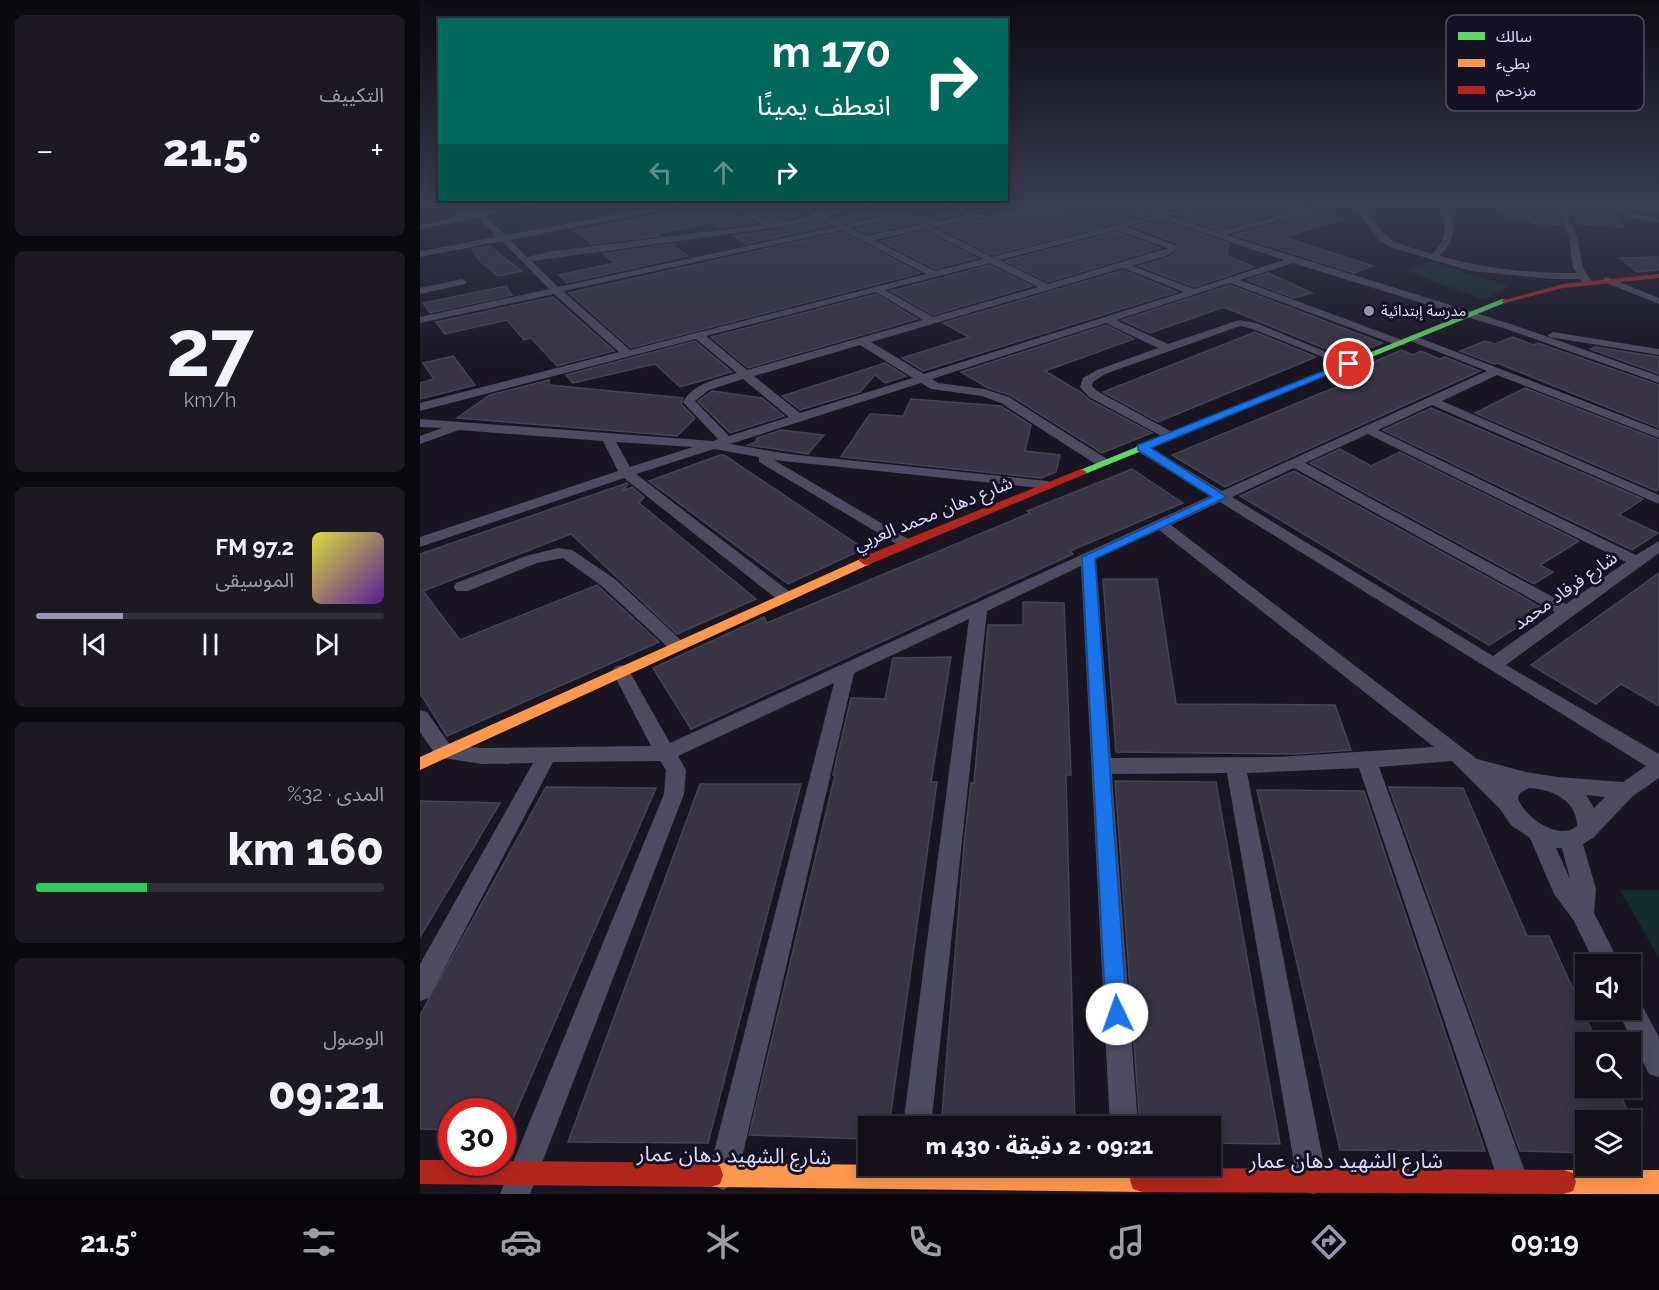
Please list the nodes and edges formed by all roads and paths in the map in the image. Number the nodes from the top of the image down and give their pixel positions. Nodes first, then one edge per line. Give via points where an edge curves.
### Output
1 (523, 258) edge
2 (536, 258) edge
3 (705, 258) edge
4 (901, 258) edge
5 (987, 258) edge
6 (1000, 258) edge
7 (1152, 258) edge
8 (1287, 258) edge
9 (1436, 258) edge
10 (1577, 258) edge
11 (525, 260) junction
12 (991, 260) junction
13 (1293, 260) junction
14 (1125, 266) junction
15 (934, 274) junction
16 (1659, 276) edge
17 (1228, 279) junction
18 (1585, 279) junction
19 (1606, 280) junction
20 (462, 282) dead end
21 (1048, 288) junction
22 (877, 289) junction
23 (556, 290) junction
24 (420, 291) edge
25 (1191, 291) junction
26 (1659, 302) edge
27 (1468, 314) junction
28 (420, 320) edge
29 (1108, 320) junction
30 (932, 321) junction
31 (1510, 327) junction
32 (699, 336) junction
33 (1406, 340) junction
34 (862, 341) junction
35 (1167, 348) junction
36 (1659, 352) edge
37 (628, 354) junction
38 (1349, 364) junction
39 (1497, 371) junction
40 (747, 374) junction
41 (922, 379) junction
42 (1659, 380) edge
43 (1432, 401) junction
44 (420, 407) edge
45 (798, 418) junction
46 (420, 423) edge
47 (459, 427) junction
48 (1369, 430) junction
49 (1659, 434) edge
50 (1169, 436) junction
51 (608, 438) junction
52 (420, 440) edge
53 (727, 441) junction
54 (713, 446) junction
55 (1142, 448) junction
56 (756, 454) junction
57 (1102, 462) junction
58 (1296, 463) junction
59 (626, 473) junction
60 (1048, 486) junction
61 (1221, 497) junction
62 (1659, 500) edge
63 (1160, 524) junction
64 (420, 542) edge
65 (905, 543) junction
66 (1659, 546) edge
67 (1088, 557) junction
68 (1638, 562) junction
69 (462, 587) dead end
70 (784, 596) junction
71 (979, 608) junction
72 (1567, 612) junction
73 (676, 645) junction
74 (1493, 665) junction
75 (846, 670) junction
76 (621, 671) junction
77 (420, 717) edge
78 (444, 752) junction
79 (667, 753) junction
80 (547, 755) junction
81 (1463, 759) junction
82 (1367, 762) junction
83 (420, 764) edge
84 (1101, 766) junction
85 (1659, 766) edge
86 (1236, 767) junction
87 (1526, 780) junction
88 (1555, 785) junction
89 (1626, 790) junction
90 (1508, 803) junction
91 (1580, 833) junction
92 (1540, 834) junction
93 (1582, 914) junction
94 (1603, 954) edge
95 (420, 989) edge
96 (1636, 1020) edge
97 (1659, 1064) edge
98 (918, 1116) edge
99 (1123, 1116) edge
100 (420, 1172) edge
101 (858, 1173) edge
102 (723, 1176) junction
103 (1019, 1176) edge
104 (1127, 1180) edge
105 (1312, 1181) junction
106 (1514, 1181) junction
107 (1659, 1182) edge
108 (519, 1184) edge

1 - 11 street
2 - 11 street
3 - 23 street
4 - 15 street
5 - 12 street
6 - 12 street
7 - 14 street
8 - 13 street
9 - 18 street via 1471,268
10 - 18 street
11 - 23 street
12 - 15 street
12 - 21 street
13 - 17 street
13 - 27 street
14 - 21 street
14 - 25 street
15 - 22 street
16 - 19 street, شارع دهان محمد العربي
17 - 25 street
17 - 33 street
18 - 19 street, شارع دهان محمد العربي
18 - 27 street, شارع دهان محمد العربي
19 - 26 street
20 - 24 street
21 - 30 street
22 - 30 street
22 - 32 street
23 - 28 street
23 - 37 street
25 - 29 street
27 - 31 street
27 - 33 street, شارع دهان محمد العربي
29 - 35 street
29 - 41 street
30 - 34 street
31 - 36 street
31 - 42 street
32 - 37 street
32 - 40 street
33 - 38 street, شارع دهان محمد العربي
33 - 39 street
34 - 40 street
34 - 41 street
35 - 38 street via 1239,323 1256,326
35 - 50 street via 1101,372 1087,380 1086,387
37 - 44 street
38 - 50 street, شارع دهان محمد العربي
39 - 43 street
39 - 49 street
40 - 45 street
40 - 53 street via 697,391 690,398 693,408
41 - 45 street
41 - 57 street via 946,389 984,393 1005,400
43 - 48 street
43 - 62 street
45 - 53 street
46 - 47 street
47 - 51 street
47 - 52 street
48 - 58 street
48 - 68 street
50 - 55 street, شارع دهان محمد العربي
51 - 54 street
51 - 59 street
53 - 54 street
54 - 56 street
54 - 59 street
55 - 57 street, شارع دهان محمد العربي
55 - 61 street
56 - 60 street
56 - 65 street
57 - 60 street, شارع دهان محمد العربي
58 - 61 street
58 - 72 street
59 - 64 street
59 - 70 street
60 - 65 street, شارع دهان محمد العربي
61 - 63 street
61 - 74 street
63 - 67 street
63 - 81 street
65 - 70 street, شارع دهان محمد العربي
66 - 68 street, شارع فرفاد محمد
67 - 71 street
67 - 84 street
68 - 72 street, شارع فرفاد محمد
69 - 73 street via 544,555 567,553 609,583
70 - 73 street, شارع دهان محمد العربي
71 - 75 street
71 - 98 street
72 - 74 street, شارع فرفاد محمد
73 - 76 street, شارع دهان محمد العربي
74 - 85 street
75 - 79 street
75 - 102 street
76 - 78 street, شارع دهان محمد العربي
76 - 79 street
77 - 78 street
78 - 80 street
78 - 83 street, شارع دهان محمد العربي
79 - 80 street
79 - 108 street via 676,770 674,795
80 - 95 street
81 - 82 street
81 - 87 street
81 - 90 street
82 - 86 street
82 - 106 street
84 - 86 street
84 - 99 street
85 - 89 street
86 - 105 street
87 - 88 street
87 - 90 street via 1514,784 1508,792
88 - 89 street
88 - 91 street via 1581,803 1588,815
89 - 91 street
90 - 92 street via 1525,826
91 - 92 street via 1556,839
91 - 93 street
92 - 93 street via 1562,887
93 - 94 street
96 - 97 street
100 - 108 street, شارع الشهيد دهان عمار
101 - 102 street, شارع الشهيد دهان عمار
102 - 108 street, شارع الشهيد دهان عمار
103 - 104 street, شارع الشهيد دهان عمار
104 - 105 street, شارع الشهيد دهان عمار
105 - 106 street, شارع الشهيد دهان عمار
106 - 107 street, شارع الشهيد دهان عمار

